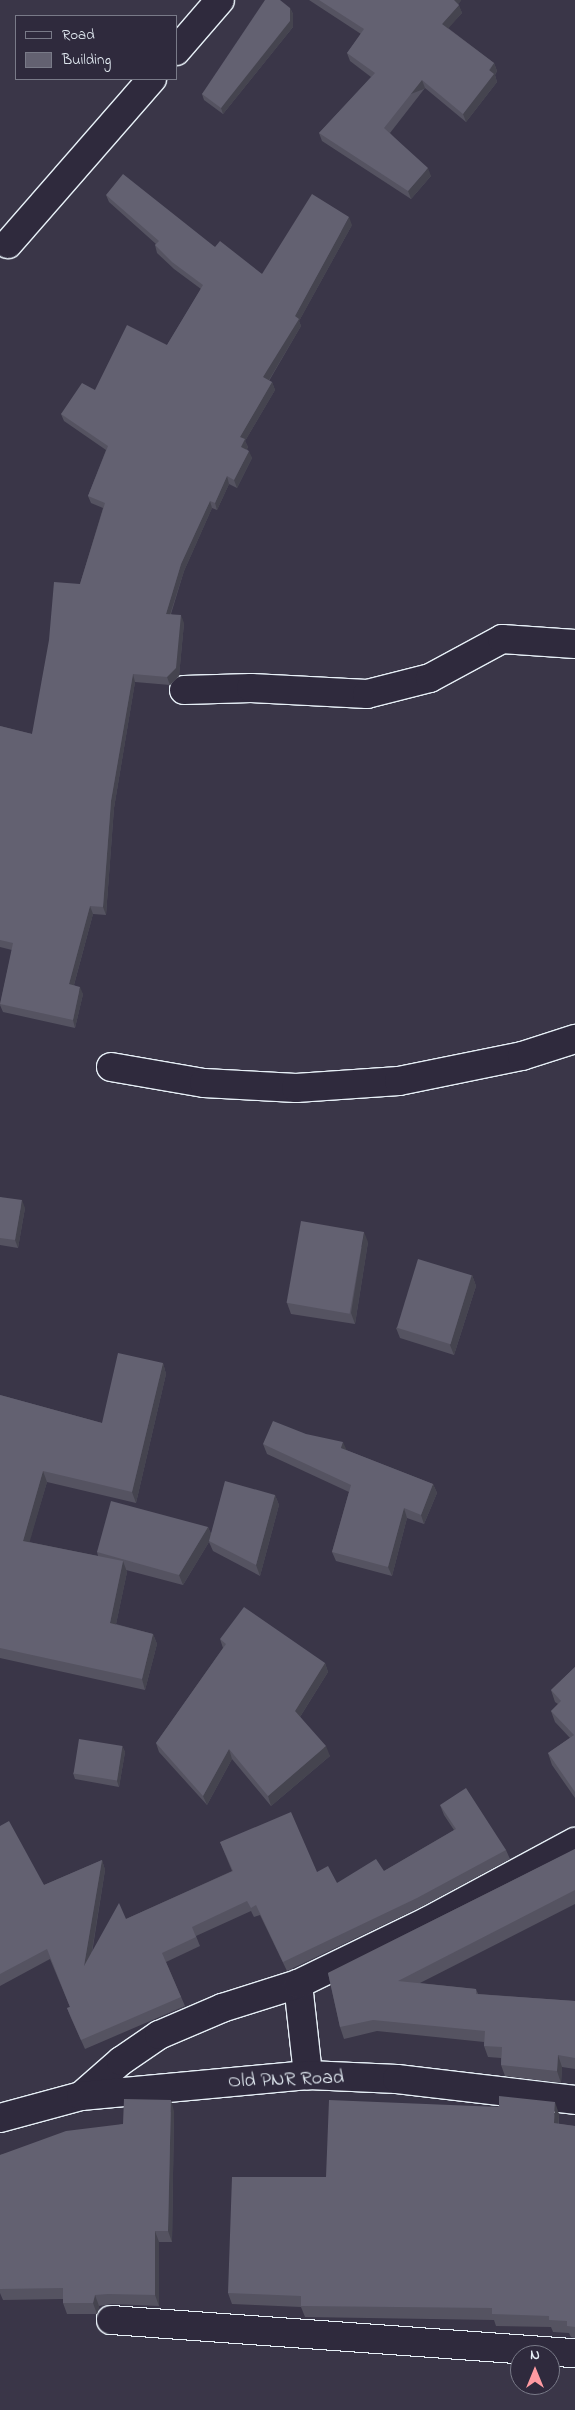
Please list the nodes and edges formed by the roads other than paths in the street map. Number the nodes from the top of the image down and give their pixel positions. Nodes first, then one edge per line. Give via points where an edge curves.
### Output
1 (220, 0) edge
2 (178, 48) edge
3 (151, 80) edge
4 (8, 244) dead end
5 (575, 644) edge
6 (184, 690) dead end
7 (575, 1039) edge
8 (111, 1068) dead end
9 (575, 1842) edge
10 (298, 1984) junction
11 (308, 2075) junction
12 (81, 2096) junction
13 (575, 2100) edge
14 (0, 2118) edge
15 (111, 2320) dead end
16 (575, 2353) edge

1 - 2 street
3 - 4 street
5 - 6 street via 502,639 430,678 367,694 251,688
7 - 8 street via 522,1056 399,1081 296,1088 204,1082
9 - 10 street via 428,1921
10 - 11 street
10 - 12 street via 222,2008 159,2035 121,2061
11 - 12 street, Old PNR Road
11 - 13 street, Old PNR Road via 398,2079
12 - 14 street, Old PNR Road
15 - 16 street

